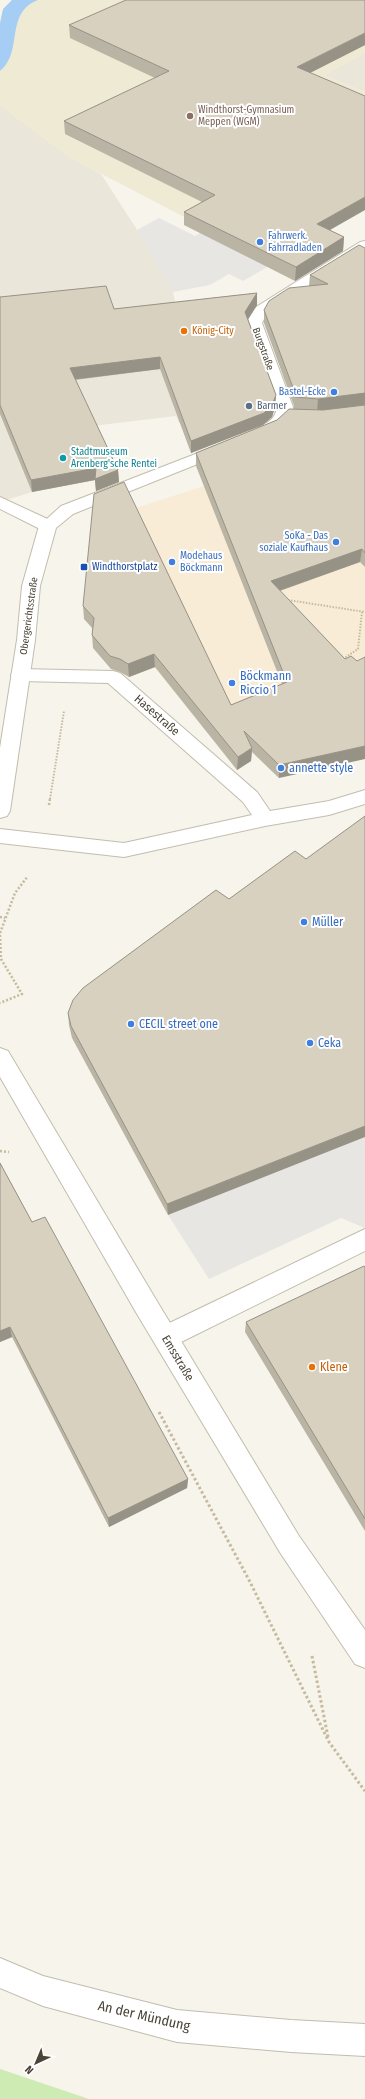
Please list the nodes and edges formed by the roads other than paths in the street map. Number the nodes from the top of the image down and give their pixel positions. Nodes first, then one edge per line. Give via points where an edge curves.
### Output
1 (365, 245) edge
2 (0, 502) edge
3 (48, 526) junction
4 (20, 675) junction
5 (365, 797) edge
6 (0, 811) edge
7 (265, 819) junction
8 (0, 836) edge
9 (0, 1057) edge
10 (365, 1239) edge
11 (166, 1337) junction
12 (365, 1654) edge
13 (0, 1973) edge
14 (365, 2040) edge

1 - 3 street, Burgstraße via 261,310 254,323 285,407 291,416 270,429 67,510
2 - 3 street
3 - 4 street, Obergerichtsstraße via 31,586
4 - 6 street, Obergerichtsstraße
4 - 7 street, Hasestraße via 113,677 250,797
5 - 7 street via 330,808
7 - 8 street via 124,850
9 - 11 street, Emsstraße
10 - 11 street
11 - 12 street, Emsstraße via 290,1545
13 - 14 street, An der Mündung via 43,1991 177,2026

